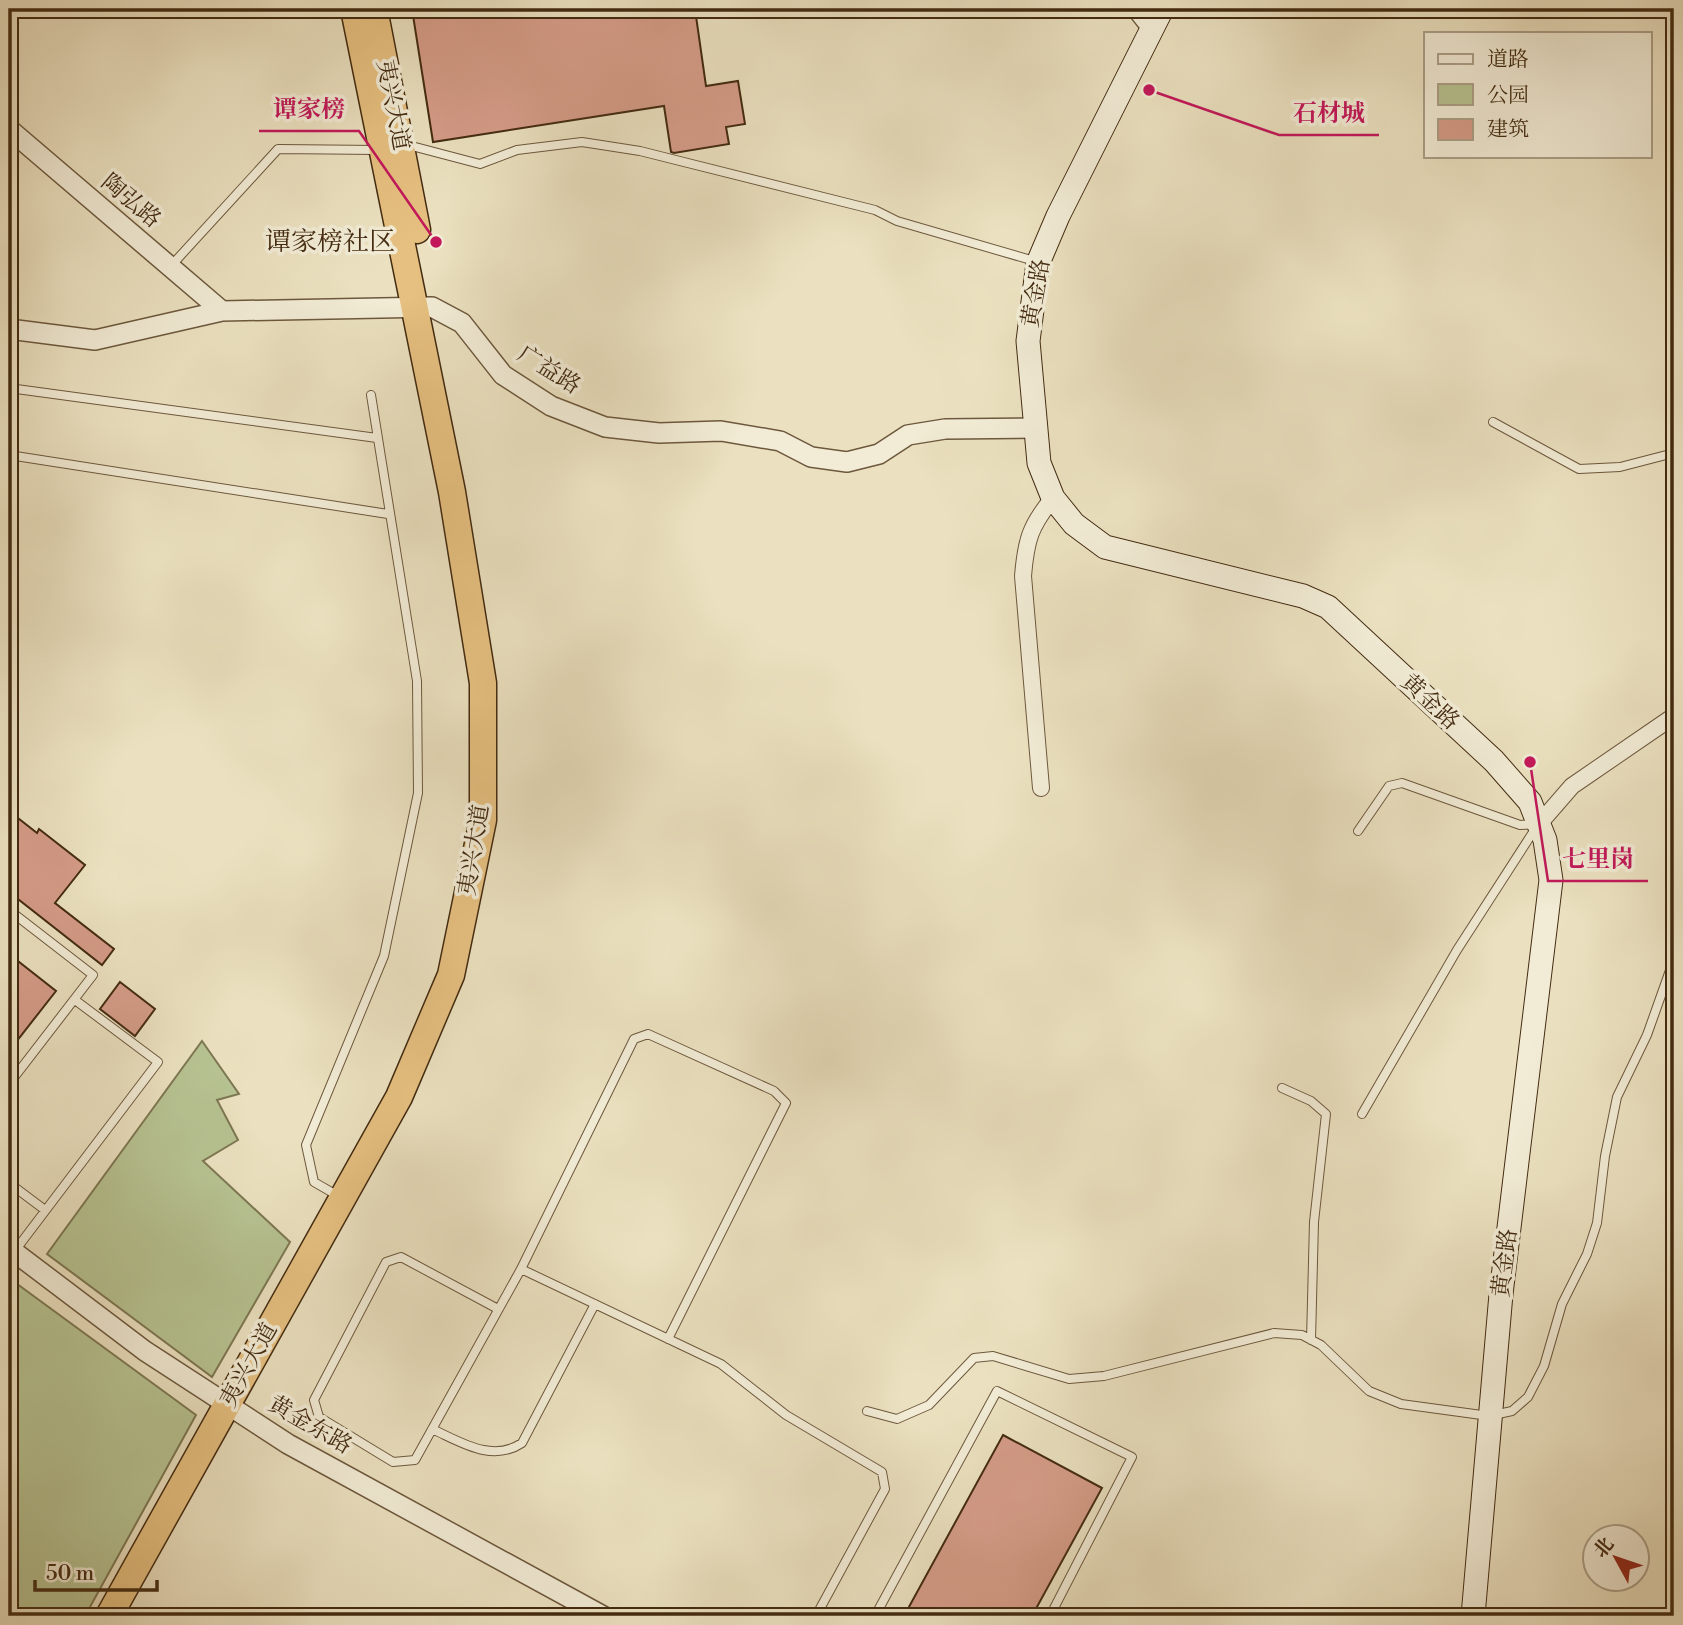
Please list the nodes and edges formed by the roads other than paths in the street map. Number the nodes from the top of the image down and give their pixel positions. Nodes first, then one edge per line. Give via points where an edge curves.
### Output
1 (354, 9) edge
2 (374, 9) edge
3 (1137, 9) edge
4 (1157, 18) edge
5 (9, 129) edge
6 (392, 147) junction
7 (1038, 263) junction
8 (170, 267) junction
9 (424, 308) junction
10 (222, 311) junction
11 (9, 329) edge
12 (9, 388) edge
13 (371, 395) dead end
14 (1493, 422) dead end
15 (1036, 428) junction
16 (377, 438) junction
17 (1674, 453) edge
18 (9, 455) edge
19 (1053, 498) junction
20 (388, 514) junction
21 (1674, 716) edge
22 (1041, 788) dead end
23 (1539, 824) junction
24 (1358, 831) dead end
25 (9, 910) edge
26 (1674, 959) edge
27 (75, 1000) junction
28 (9, 1084) edge
29 (1282, 1088) dead end
30 (1362, 1114) dead end
31 (9, 1183) edge
32 (342, 1199) junction
33 (45, 1210) junction
34 (11, 1250) edge
35 (521, 1269) junction
36 (595, 1304) junction
37 (498, 1309) junction
38 (668, 1339) junction
39 (1311, 1339) junction
40 (234, 1408) junction
41 (867, 1411) dead end
42 (1489, 1416) junction
43 (432, 1429) junction
44 (109, 1616) edge
45 (126, 1616) edge
46 (603, 1616) edge
47 (816, 1616) edge
48 (875, 1616) edge
49 (1051, 1616) edge
50 (1473, 1616) edge

1 - 6 highway, 夷兴大道
2 - 6 highway, 夷兴大道
3 - 4 street
4 - 7 main road, 黄金路
5 - 8 street, 陶弘路
6 - 7 lane via 480,164 517,150 582,142 640,150 862,207
6 - 8 lane via 278,149
6 - 9 highway, 夷兴大道
7 - 15 main road, 黄金路 via 1028,341
8 - 10 street, 陶弘路
9 - 10 street, 广益路
9 - 15 street, 广益路 via 462,323 503,375 551,406 605,427 659,433 721,431 779,442 811,457 847,462 879,454 908,435 945,429
9 - 32 highway, 夷兴大道 via 483,683 483,820 451,975 399,1097
9 - 40 highway, 夷兴大道 via 467,489 498,682 498,822 466,979 413,1104
10 - 11 street, 广益路 via 94,340
12 - 16 lane
13 - 16 lane
14 - 17 lane via 1579,469 1620,467
15 - 19 main road, 黄金路 via 1039,463
16 - 20 lane
18 - 20 lane
19 - 22 street via 1034,521 1026,543 1023,576
19 - 23 main road, 黄金路 via 1074,524 1105,547 1303,596 1328,607 1494,761 1530,802
20 - 32 lane via 417,681 418,793 384,956 306,1146 314,1182
21 - 23 street via 1572,786
23 - 24 lane via 1520,825 1402,783 1389,786
23 - 30 lane via 1457,950
23 - 42 main road, 黄金路 via 1551,880
25 - 27 lane via 93,975
26 - 42 lane via 1647,1035 1617,1097 1597,1223 1562,1304 1545,1366 1528,1397 1512,1412
27 - 28 lane
27 - 33 lane via 158,1062
29 - 39 lane via 1311,1101 1326,1114 1314,1222
31 - 33 lane
32 - 40 highway, 夷兴大道
33 - 34 lane
34 - 40 street, 黄金东路 via 145,1351
35 - 36 lane
35 - 37 lane
35 - 38 lane via 634,1039 648,1034 774,1091 786,1103
36 - 38 lane
36 - 43 lane via 522,1443 511,1450 488,1453
37 - 43 lane
37 - 43 lane via 401,1257 386,1262 314,1400 319,1417 393,1462 415,1460
38 - 47 lane via 721,1364 786,1415 882,1472 885,1489
39 - 41 lane via 1274,1333 1104,1376 1069,1379 993,1356 974,1358 929,1405 897,1419
39 - 42 lane via 1369,1391 1402,1404
40 - 44 highway, 夷兴大道
40 - 45 highway, 夷兴大道
40 - 46 street, 黄金东路 via 288,1444
42 - 50 main road, 黄金路
48 - 49 lane via 997,1391 1132,1457

